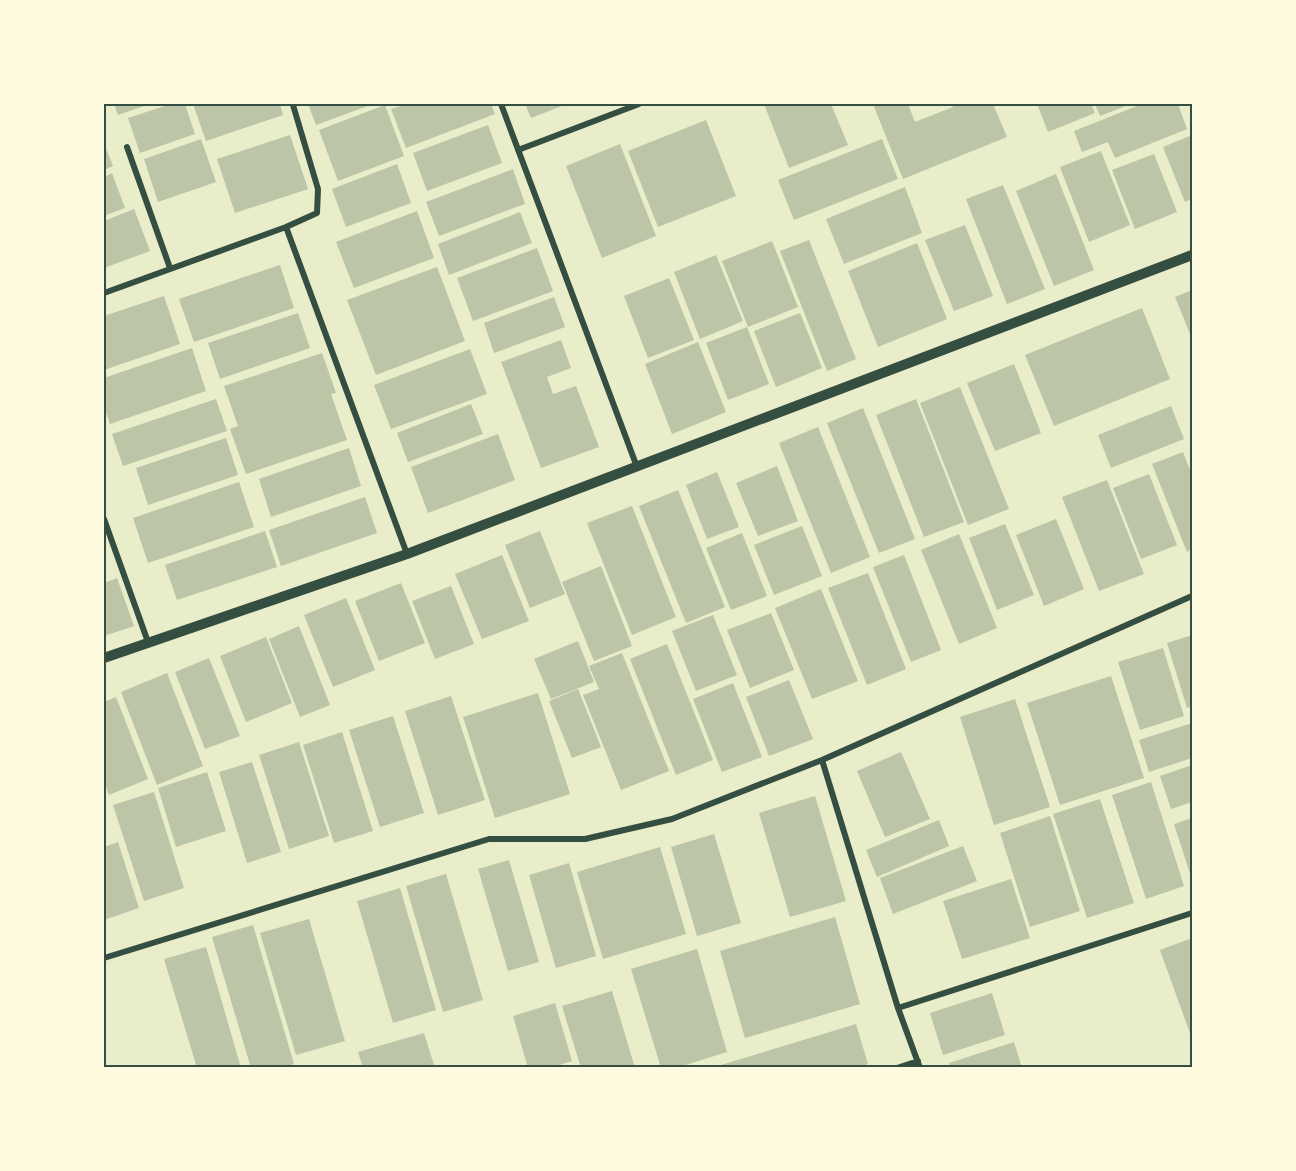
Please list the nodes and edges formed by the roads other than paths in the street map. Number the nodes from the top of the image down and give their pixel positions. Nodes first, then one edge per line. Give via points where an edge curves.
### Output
1 (501, 104) edge
2 (639, 104) edge
3 (293, 105) dead end
4 (127, 147) dead end
5 (518, 150) junction
6 (286, 226) junction
7 (1192, 255) edge
8 (170, 267) junction
9 (104, 293) edge
10 (638, 467) junction
11 (104, 519) edge
12 (407, 554) junction
13 (1192, 596) edge
14 (148, 642) junction
15 (104, 658) edge
16 (822, 760) junction
17 (1192, 913) edge
18 (104, 958) edge
19 (898, 1008) junction
20 (919, 1064) edge
21 (897, 1068) edge

1 - 5 street
2 - 5 street
3 - 6 street via 318,189 317,213
4 - 8 street
5 - 10 street
6 - 8 street
6 - 12 street
7 - 10 street
8 - 9 street
10 - 12 street
11 - 14 street
12 - 14 street
13 - 16 street
14 - 15 street
16 - 18 street via 672,819 585,838 489,839
16 - 19 street
17 - 19 street
19 - 20 street
20 - 21 street

